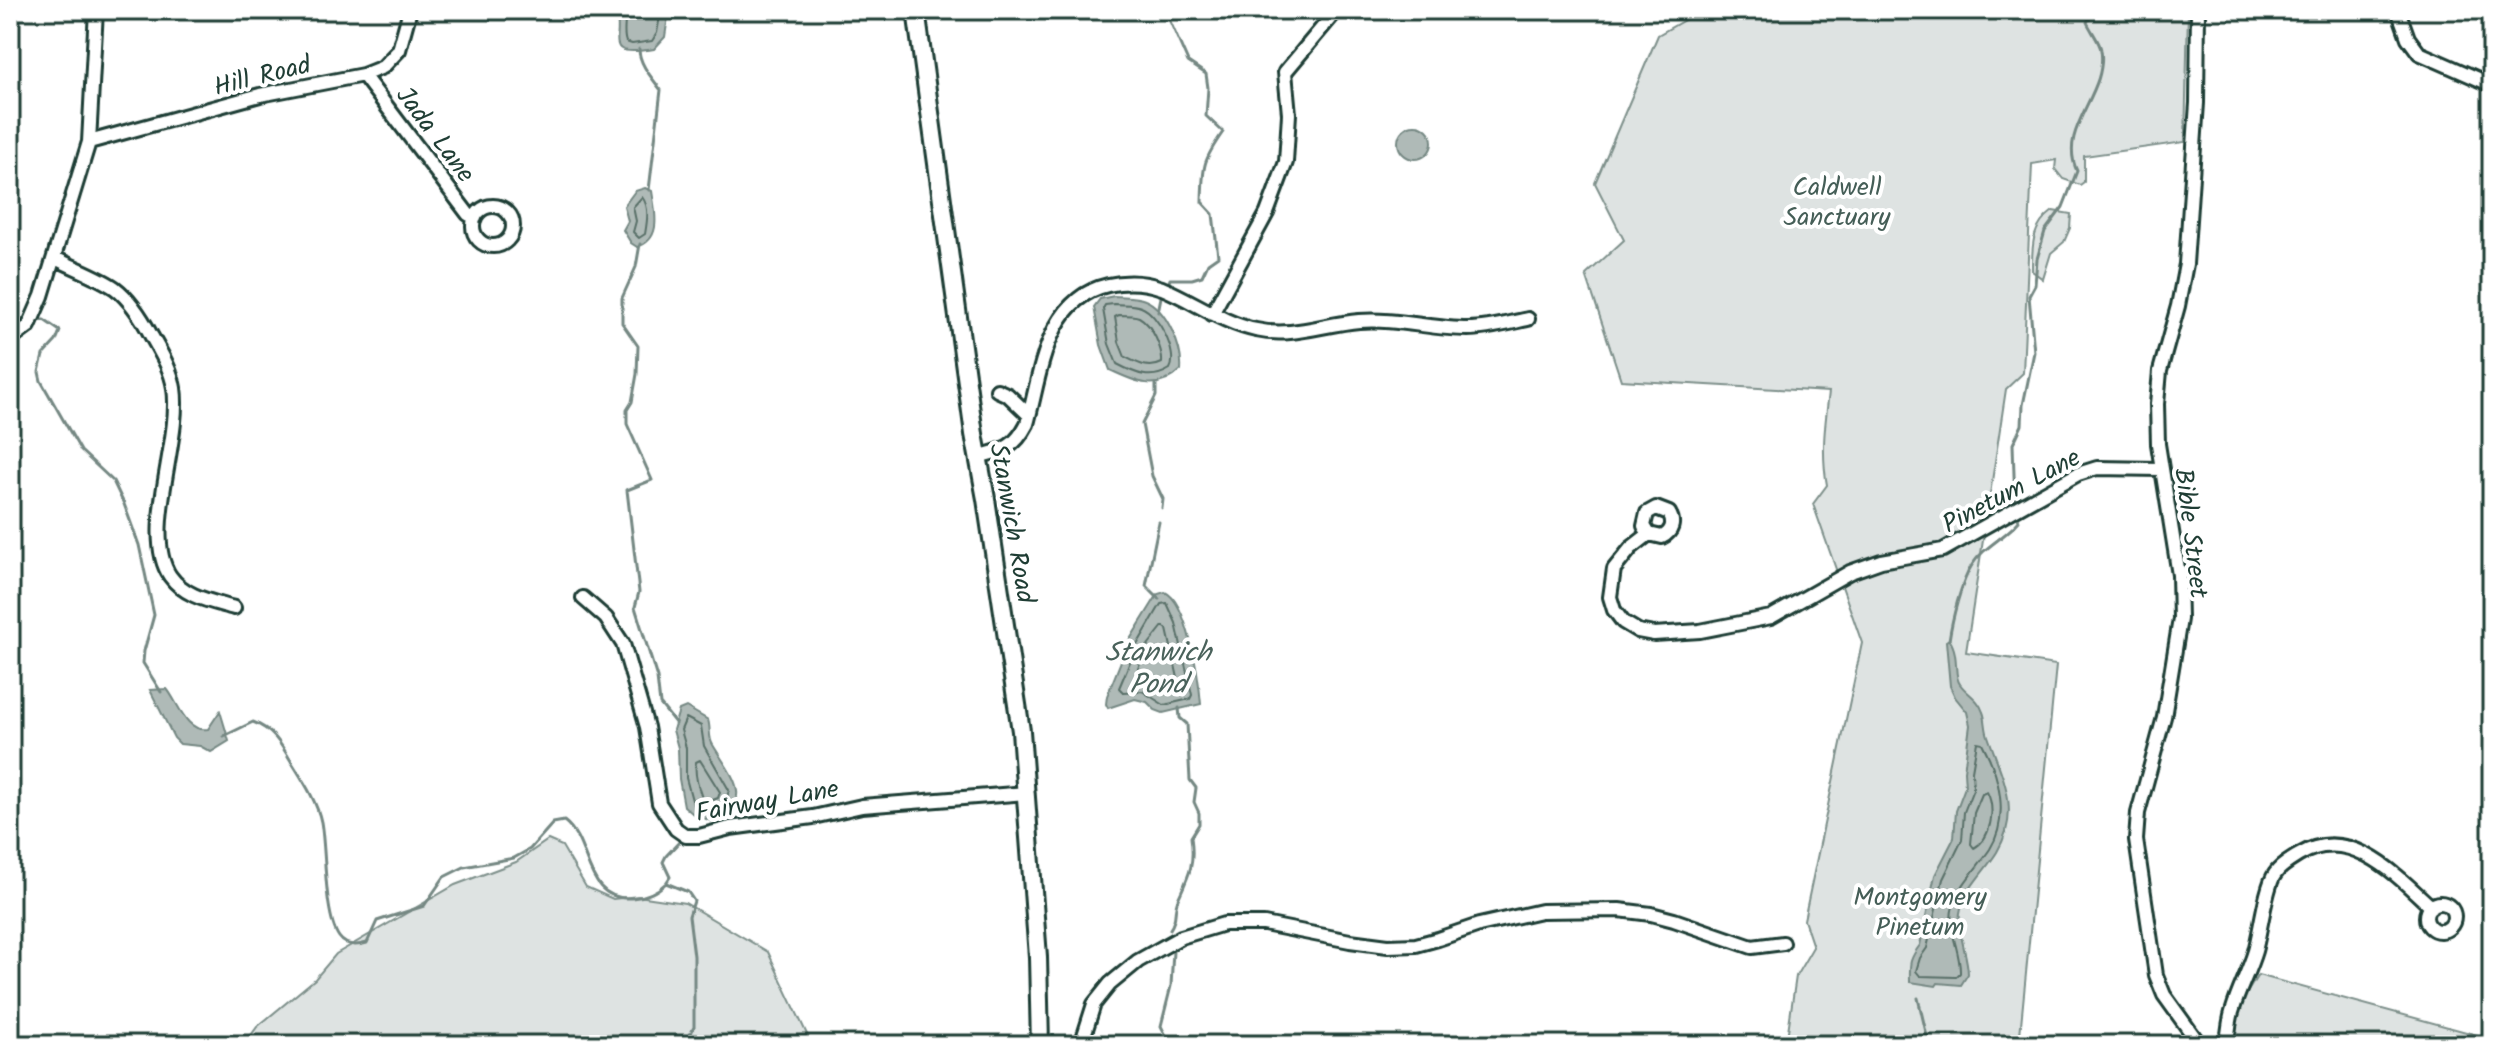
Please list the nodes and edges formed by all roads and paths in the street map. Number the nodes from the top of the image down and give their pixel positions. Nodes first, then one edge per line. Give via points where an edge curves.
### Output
1 (96, 10) edge
2 (410, 10) edge
3 (916, 10) edge
4 (2198, 10) edge
5 (2398, 10) edge
6 (1332, 16) dead end
7 (363, 75) junction
8 (2492, 85) edge
9 (89, 142) junction
10 (475, 218) dead end
11 (55, 258) junction
12 (1212, 314) junction
13 (1528, 319) dead end
14 (10, 340) edge
15 (997, 390) dead end
16 (1029, 415) junction
17 (977, 457) junction
18 (2161, 469) junction
19 (1649, 534) dead end
20 (583, 598) dead end
21 (234, 608) dead end
22 (1027, 793) junction
23 (2431, 907) dead end
24 (1783, 943) dead end
25 (1040, 1045) edge
26 (1081, 1045) edge
27 (2200, 1045) edge
28 (2227, 1045) edge

1 - 9 street
2 - 7 street, Hill Road via 399,50 383,67
3 - 17 street, Stanwich Road
4 - 18 street, Bible Street via 2186,264 2157,394
5 - 8 street via 2410,44 2419,53
6 - 12 street via 1285,72 1286,162 1267,213
7 - 9 street, Hill Road via 260,95
7 - 10 street, Jada Lane
9 - 11 street
11 - 14 street via 29,326
11 - 21 street via 116,289 142,319 165,360 175,413 159,535 161,559 192,596
12 - 13 street via 1234,325 1279,333 1356,321 1470,329
12 - 16 street via 1149,284 1113,284 1085,293 1063,312 1054,330
15 - 16 street
16 - 17 street via 1020,438 1010,447
17 - 22 street, Stanwich Road
18 - 19 street, Pinetum Lane via 2097,468 2078,474 1943,550 1881,561 1850,572 1771,617 1700,631 1638,631 1614,610 1614,569
18 - 27 street, Bible Street via 2177,555 2180,619 2164,717 2138,813 2136,850 2159,984
20 - 22 street, Fairway Lane via 606,618 623,644 647,727 659,803 686,836 862,806
22 - 25 street, Stanwich Road
23 - 28 street via 2386,866 2356,850 2309,849 2289,861 2274,874 2268,890
24 - 26 street via 1752,947 1674,920 1619,910 1526,913 1416,945 1388,946 1264,924 1224,924 1181,937 1110,984 1094,1004

